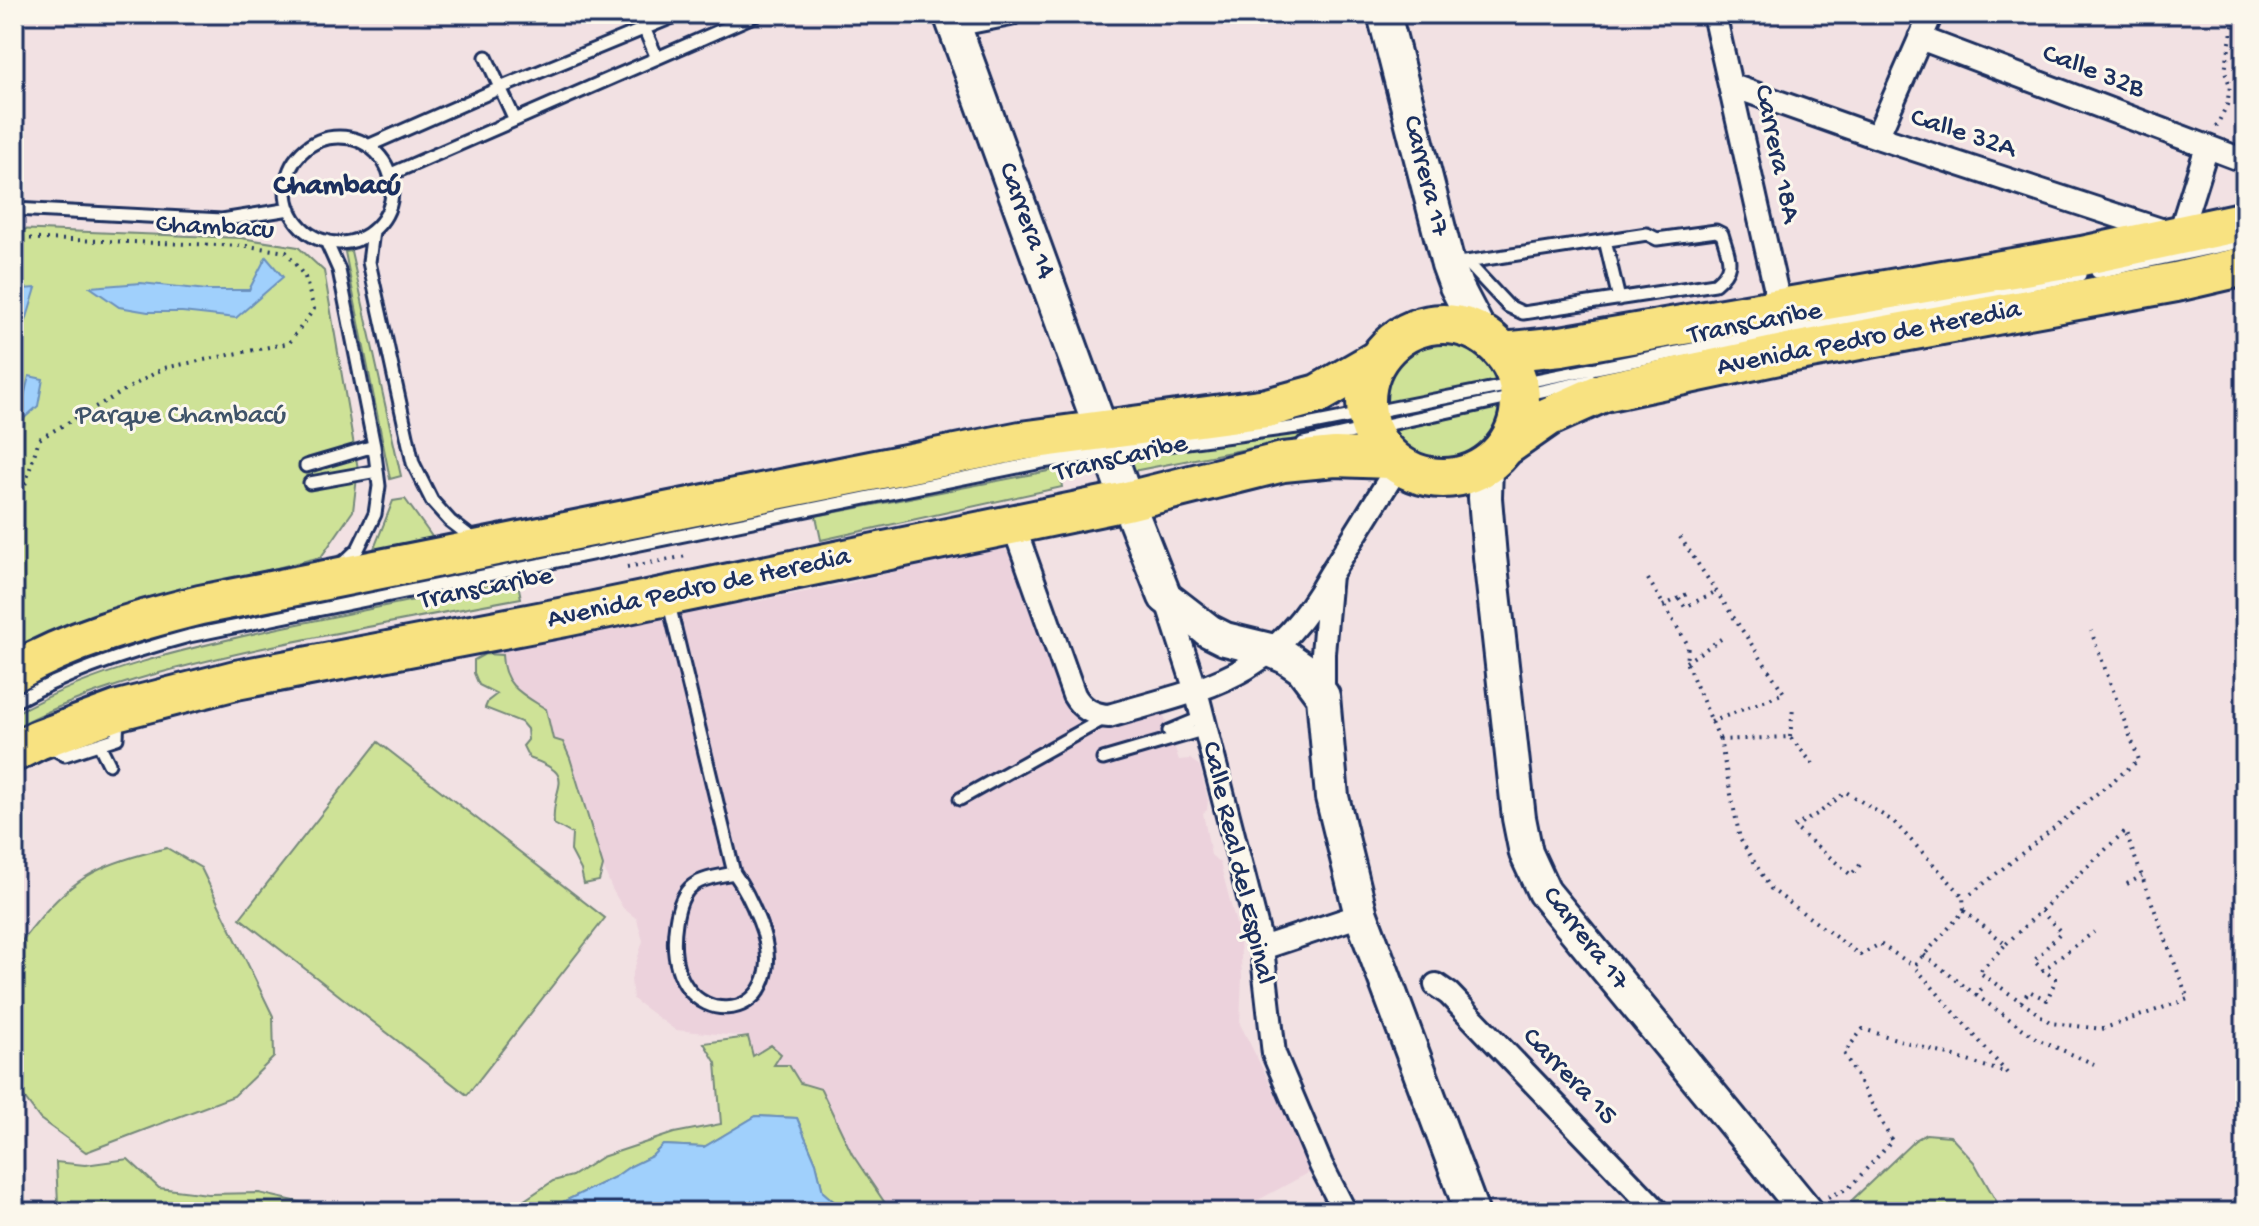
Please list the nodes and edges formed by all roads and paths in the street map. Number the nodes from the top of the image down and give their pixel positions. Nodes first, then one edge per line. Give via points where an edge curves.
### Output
1 (638, 14) edge
2 (680, 14) edge
3 (758, 14) edge
4 (1010, 14) edge
5 (1384, 14) edge
6 (1714, 14) edge
7 (1931, 14) edge
8 (2235, 14) edge
9 (952, 19) edge
10 (644, 29) junction
11 (1920, 38) junction
12 (486, 57) dead end
13 (657, 58) junction
14 (1730, 85) junction
15 (500, 88) junction
16 (515, 120) junction
17 (1877, 137) junction
18 (370, 145) junction
19 (2207, 147) junction
20 (2245, 161) edge
21 (391, 174) junction
22 (14, 209) edge
23 (290, 209) junction
24 (2245, 221) edge
25 (373, 231) junction
26 (2179, 236) junction
27 (14, 238) edge
28 (1605, 240) junction
29 (326, 241) junction
30 (2245, 241) edge
31 (2245, 254) edge
32 (1458, 263) junction
33 (2245, 266) edge
34 (1619, 299) junction
35 (1726, 299) junction
36 (1780, 308) junction
37 (1377, 360) junction
38 (1506, 366) junction
39 (1105, 440) junction
40 (1381, 442) junction
41 (1297, 444) dead end
42 (374, 446) junction
43 (1496, 456) junction
44 (306, 466) dead end
45 (377, 471) junction
46 (310, 483) dead end
47 (1124, 489) junction
48 (14, 521) edge
49 (1015, 528) junction
50 (1680, 537) dead end
51 (487, 547) junction
52 (687, 556) dead end
53 (627, 567) dead end
54 (1330, 575) junction
55 (1648, 579) dead end
56 (316, 581) junction
57 (1717, 591) junction
58 (1691, 592) dead end
59 (667, 595) junction
60 (1165, 597) junction
61 (1679, 598) junction
62 (1663, 606) junction
63 (214, 620) dead end
64 (2091, 631) dead end
65 (189, 636) junction
66 (1721, 639) dead end
67 (1270, 650) junction
68 (1686, 662) junction
69 (14, 672) edge
70 (1196, 691) junction
71 (1323, 696) junction
72 (14, 702) edge
73 (1793, 708) dead end
74 (119, 710) junction
75 (1109, 716) junction
76 (1711, 722) junction
77 (1204, 723) junction
78 (1169, 731) dead end
79 (1790, 737) junction
80 (1720, 740) junction
81 (99, 744) junction
82 (26, 746) edge
83 (1103, 759) dead end
84 (109, 764) dead end
85 (1813, 764) dead end
86 (960, 799) dead end
87 (1860, 865) dead end
88 (734, 873) junction
89 (2143, 876) junction
90 (2127, 884) dead end
91 (1971, 894) dead end
92 (1964, 911) junction
93 (2041, 911) junction
94 (1361, 915) junction
95 (2094, 932) dead end
96 (2006, 944) junction
97 (1262, 948) junction
98 (1924, 955) junction
99 (1914, 966) junction
100 (2043, 970) junction
101 (1436, 985) dead end
102 (1983, 987) dead end
103 (1976, 995) junction
104 (2021, 1002) junction
105 (2094, 1064) dead end
106 (1345, 1212) edge
107 (1472, 1212) edge
108 (1658, 1212) edge
109 (1806, 1212) edge

1 - 10 lane
2 - 10 lane
3 - 13 lane
4 - 9 street
5 - 32 main road, Carrera 17
6 - 14 street, Carrera 18A
7 - 11 street
8 - 19 path via 2225,71 2230,86 2227,105
9 - 39 main road, Carrera 14
10 - 13 lane
10 - 15 lane
11 - 17 street
11 - 19 street, Calle 32B
12 - 15 lane
13 - 16 lane
14 - 17 street, Calle 32A
14 - 36 street, Carrera 18A
15 - 16 lane
15 - 18 lane
16 - 21 lane
17 - 26 street, Calle 32A
18 - 21 lane
18 - 23 lane via 338,136 306,148 287,176
19 - 20 street, Calle 32B
19 - 26 street
21 - 25 lane via 390,206
22 - 23 lane via 222,220
23 - 29 lane via 310,235
24 - 26 highway, Avenida Pedro de Heredia
25 - 29 lane via 342,243
25 - 51 lane via 369,262 413,463 432,501
26 - 36 highway, Avenida Pedro de Heredia
27 - 48 path, Chambacu via 248,246 286,252 305,277 314,309 289,343 164,368 39,439
28 - 32 lane
28 - 34 lane
28 - 35 lane via 1716,231 1722,234 1730,262
29 - 42 lane via 339,270
30 - 38 lane, TransCaribe via 2094,273
31 - 38 lane, TransCaribe via 2147,277 1642,369
32 - 34 lane via 1523,313
32 - 38 main road, Carrera 17 via 1456,286
33 - 43 highway, Avenida Pedro de Heredia via 1604,392 1548,417
34 - 35 lane
35 - 36 highway, Avenida Pedro de Heredia
35 - 38 highway, Avenida Pedro de Heredia
37 - 38 highway via 1392,342 1413,330 1459,325
37 - 39 highway via 1294,402
37 - 40 highway via 1365,396
38 - 40 lane, TransCaribe
38 - 43 highway via 1517,423
39 - 40 lane, TransCaribe via 1269,431
39 - 47 main road, Calle Real del Espinal
39 - 51 highway via 978,449
39 - 65 lane, TransCaribe via 1042,462
40 - 41 lane, TransCaribe
40 - 43 highway, Avenida Pedro de Heredia via 1419,476 1442,479 1465,476
40 - 47 highway, Avenida Pedro de Heredia
40 - 54 street
42 - 44 lane
42 - 45 lane
43 - 109 main road, Carrera 17 via 1485,498 1526,853 1544,892
45 - 46 lane
45 - 56 lane via 375,514 358,549
47 - 49 highway, Avenida Pedro de Heredia
47 - 60 main road, Calle Real del Espinal
49 - 59 highway, Avenida Pedro de Heredia
49 - 75 street via 1074,695 1088,711
50 - 57 path
51 - 56 highway
52 - 53 path
54 - 67 street via 1298,623
54 - 71 street
55 - 62 path
56 - 69 highway via 239,603 141,620
57 - 61 path via 1685,607
57 - 76 path via 1784,693
58 - 61 path
59 - 74 highway, Avenida Pedro de Heredia via 236,680
59 - 88 lane
60 - 67 main road via 1209,631
60 - 70 street, Calle Real del Espinal
61 - 62 path
62 - 68 path via 1688,645
63 - 65 lane, TransCaribe
64 - 91 path via 2139,760
65 - 72 lane, TransCaribe via 78,671
66 - 68 path
67 - 70 street via 1236,675
67 - 71 main road via 1302,668
68 - 76 path
70 - 75 street
70 - 77 street, Calle Real del Espinal
71 - 94 main road via 1332,797
73 - 79 path
74 - 81 lane via 117,738
74 - 82 highway, Avenida Pedro de Heredia
75 - 86 lane
76 - 80 path
77 - 78 lane
77 - 83 lane
77 - 97 street, Calle Real del Espinal
79 - 80 path
79 - 85 path
80 - 99 path via 1740,839 1771,889 1860,955 1880,944
81 - 82 lane via 65,755
81 - 84 lane
87 - 92 path via 1851,875 1794,827 1846,792 1894,822 1963,896
88 - 88 lane via 689,886 675,930 685,987 703,1004 719,1008 746,1002 769,969 763,929
89 - 90 path
89 - 93 path via 2125,831
89 - 104 path via 2188,999 2102,1029 2051,1023
92 - 96 path
92 - 98 path
93 - 96 path
93 - 100 path via 2061,932 2034,961
94 - 97 street
94 - 107 main road
95 - 100 path
96 - 104 path via 1979,972
97 - 106 street, Calle Real del Espinal via 1274,1054
98 - 99 path
98 - 103 path
99 - 109 path via 2007,1073 1863,1029 1844,1053 1892,1141 1849,1188
100 - 104 path via 2056,979 2047,1000 2029,991
101 - 108 street, Carrera 15
102 - 103 path
103 - 105 path via 2037,1039

